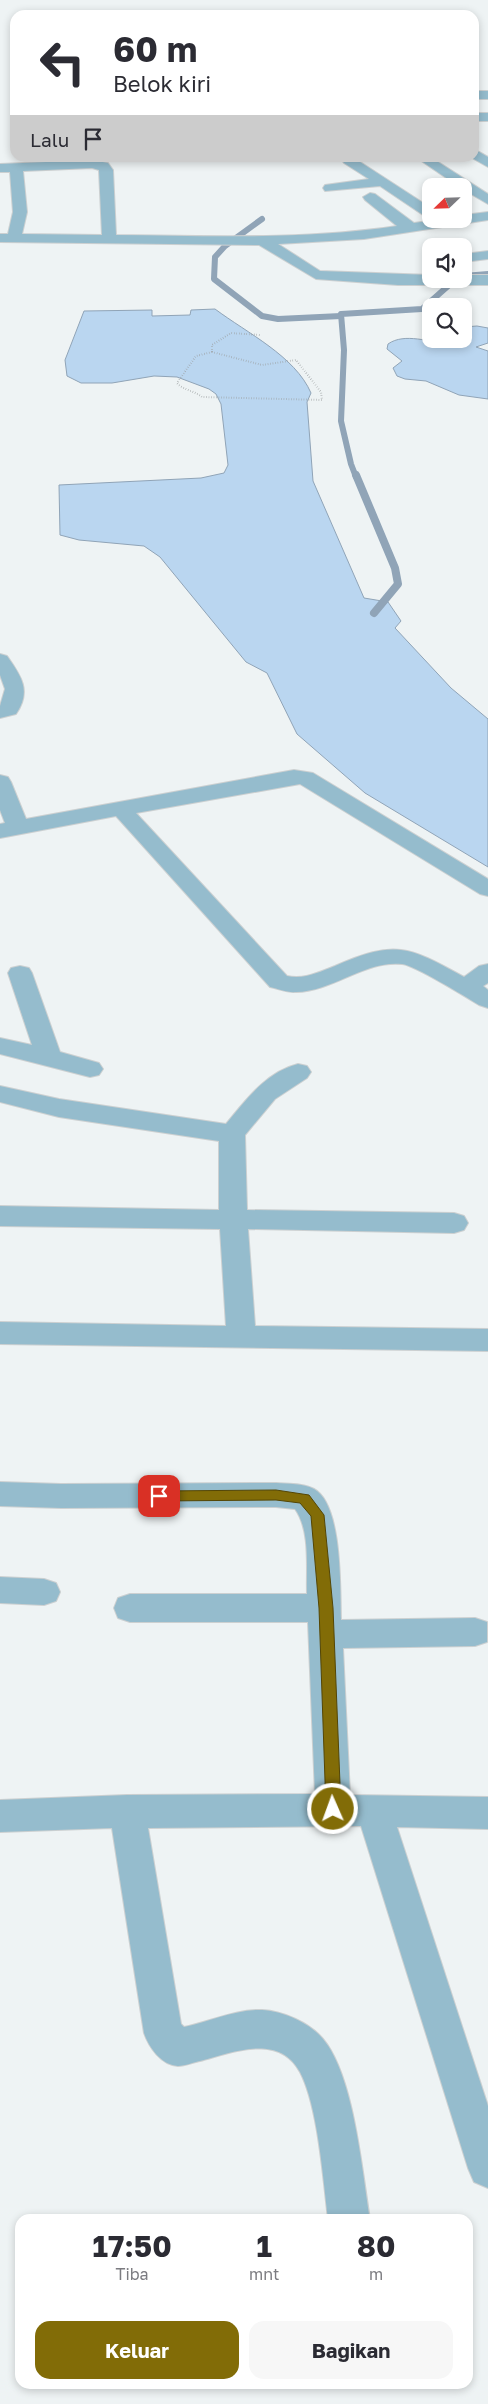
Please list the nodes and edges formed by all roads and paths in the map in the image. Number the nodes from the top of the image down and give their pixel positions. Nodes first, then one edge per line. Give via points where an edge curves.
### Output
1 (352, 162) edge
2 (430, 162) edge
3 (0, 168) edge
4 (16, 168) junction
5 (381, 182) junction
6 (330, 188) dead end
7 (370, 197) dead end
8 (488, 200) edge
9 (422, 208) edge
10 (488, 216) edge
11 (472, 218) edge
12 (422, 226) edge
13 (412, 228) junction
14 (7, 238) edge
15 (110, 239) junction
16 (262, 241) junction
17 (488, 255) edge
18 (472, 257) edge
19 (422, 267) edge
20 (383, 279) junction
21 (488, 280) edge
22 (260, 335) dead end
23 (212, 352) junction
24 (0, 660) edge
25 (0, 712) edge
26 (0, 782) edge
27 (120, 808) junction
28 (9, 829) edge
29 (488, 889) edge
30 (488, 971) edge
31 (20, 973) dead end
32 (466, 987) junction
33 (488, 1000) edge
34 (0, 1046) edge
35 (49, 1058) junction
36 (90, 1069) dead end
37 (298, 1072) dead end
38 (0, 1094) edge
39 (232, 1134) junction
40 (0, 1216) edge
41 (233, 1219) junction
42 (454, 1223) dead end
43 (0, 1333) edge
44 (241, 1338) junction
45 (488, 1340) edge
46 (0, 1494) edge
47 (0, 1590) edge
48 (44, 1592) dead end
49 (130, 1608) dead end
50 (326, 1621) junction
51 (475, 1632) dead end
52 (333, 1809) junction
53 (374, 1810) junction
54 (127, 1811) junction
55 (488, 1813) edge
56 (0, 1816) edge
57 (488, 2168) edge
58 (348, 2214) edge

1 - 5 street
2 - 8 street
3 - 4 street
4 - 14 street via 20,212
4 - 15 street via 92,164 105,167
5 - 6 street
5 - 9 street
7 - 13 street
10 - 11 street
12 - 13 street
13 - 16 street via 364,235
14 - 15 street
15 - 16 street
16 - 20 street via 316,275
17 - 18 street
19 - 20 street
20 - 21 street
22 - 23 path via 231,333 212,346
23 - 23 path via 262,365 296,360 321,392 322,400 202,397 179,386 177,383 196,356
24 - 25 street via 14,681 16,695 9,710
26 - 28 street
27 - 28 street
27 - 29 street via 283,778 304,778
27 - 32 street via 279,982 308,985 362,961 386,956 408,957
30 - 32 street
31 - 35 street
32 - 33 street
34 - 35 street
35 - 36 street
37 - 39 street via 266,1093
38 - 39 street via 59,1108
39 - 41 street
40 - 41 street
41 - 42 street
41 - 44 street
43 - 44 street
44 - 45 street
46 - 50 street via 276,1495 304,1498 317,1515
47 - 48 street
49 - 50 street
50 - 51 street
50 - 52 street
52 - 53 street
52 - 54 street
53 - 55 street
53 - 57 street
54 - 56 street
54 - 58 street via 163,2033 177,2047 256,2029 273,2030 293,2038 313,2057 328,2090

